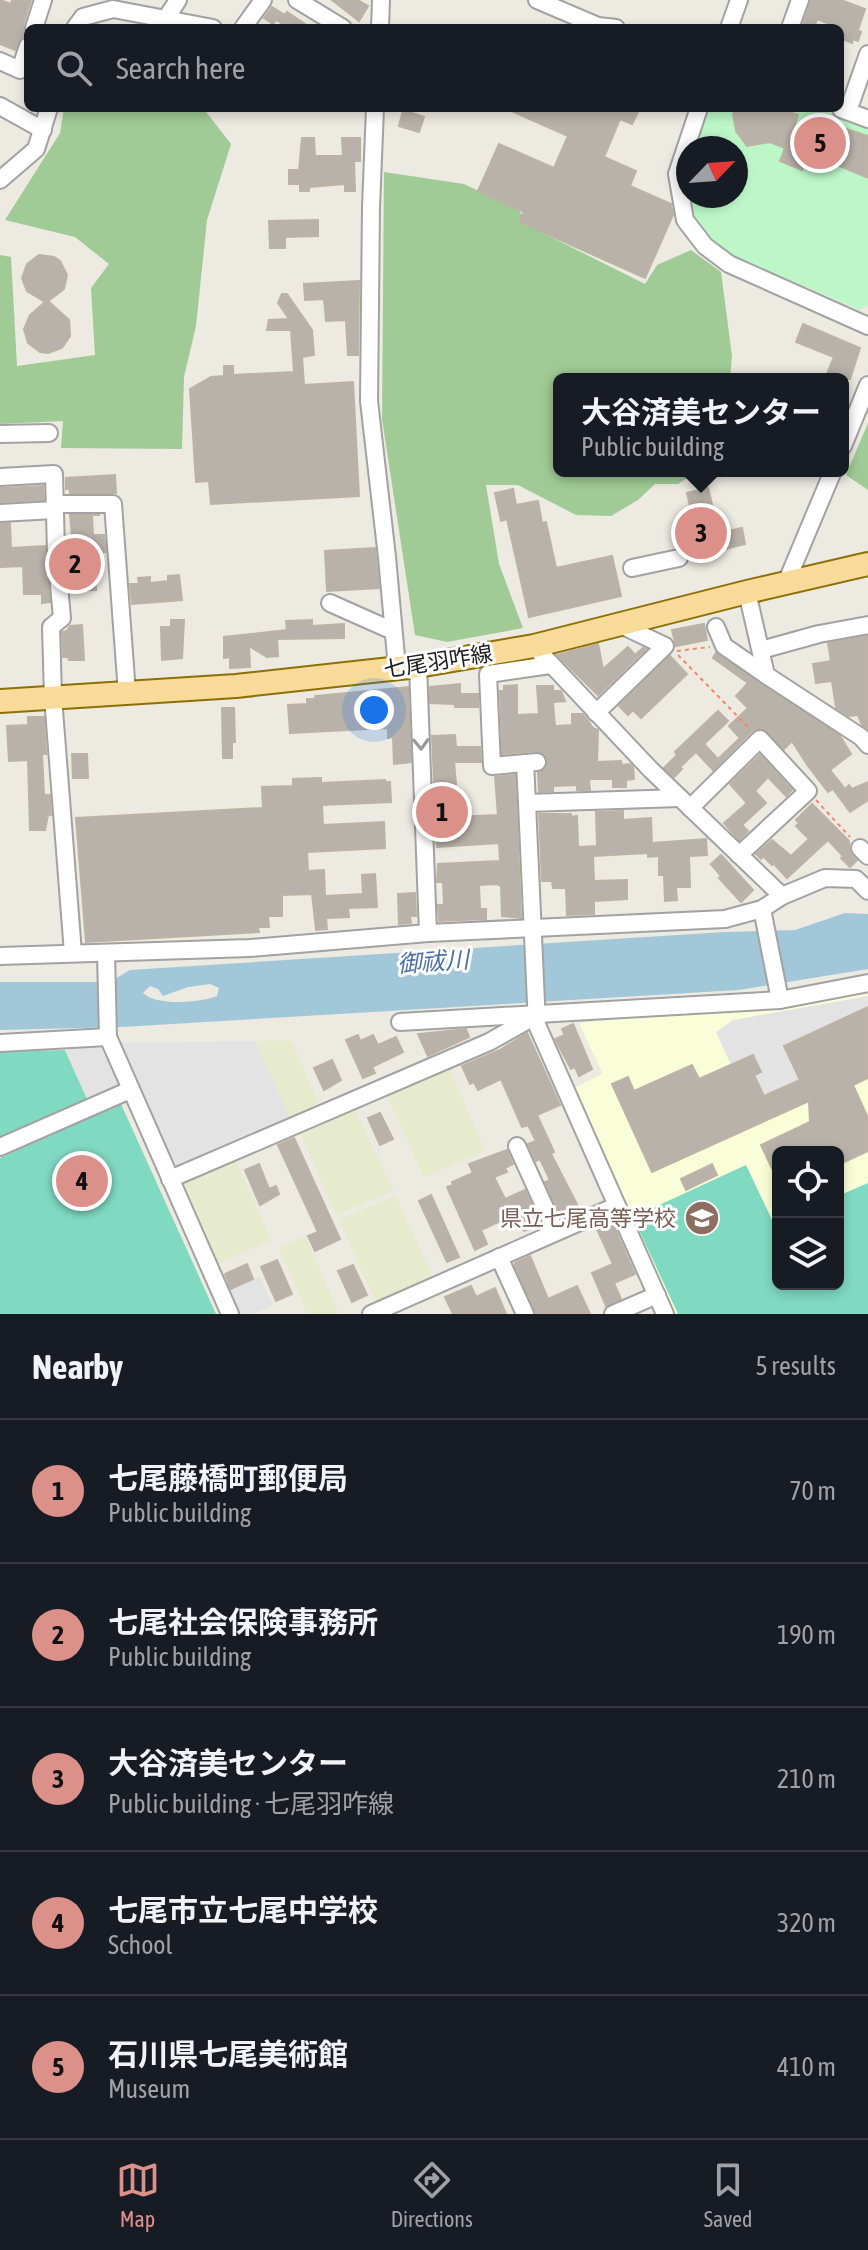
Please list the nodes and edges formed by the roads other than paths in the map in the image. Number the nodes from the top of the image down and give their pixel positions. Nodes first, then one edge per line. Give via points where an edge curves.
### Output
1 (43, 0) edge
2 (178, 0) edge
3 (263, 0) edge
4 (297, 0) edge
5 (381, 0) edge
6 (537, 0) edge
7 (739, 0) edge
8 (800, 0) edge
9 (111, 4) edge
10 (165, 20) junction
11 (35, 24) edge
12 (78, 24) edge
13 (189, 24) edge
14 (246, 24) edge
15 (336, 24) edge
16 (380, 24) edge
17 (593, 24) edge
18 (730, 24) edge
19 (791, 24) edge
20 (868, 54) edge
21 (24, 58) edge
22 (0, 61) edge
23 (0, 106) edge
24 (844, 110) edge
25 (48, 112) edge
26 (375, 112) edge
27 (698, 112) edge
28 (868, 119) edge
29 (43, 130) junction
30 (0, 180) edge
31 (868, 326) edge
32 (868, 385) edge
33 (849, 431) edge
34 (49, 433) dead end
35 (0, 434) edge
36 (0, 477) edge
37 (830, 477) edge
38 (55, 507) junction
39 (0, 513) edge
40 (679, 558) dead end
41 (868, 564) edge
42 (632, 568) dead end
43 (786, 583) junction
44 (747, 592) junction
45 (330, 603) dead end
46 (621, 625) junction
47 (868, 625) edge
48 (716, 627) dead end
49 (393, 631) junction
50 (534, 646) junction
51 (761, 650) junction
52 (550, 665) junction
53 (407, 667) junction
54 (766, 675) junction
55 (127, 693) junction
56 (53, 697) junction
57 (0, 701) edge
58 (596, 713) junction
59 (868, 745) edge
60 (527, 803) junction
61 (685, 803) junction
62 (739, 855) junction
63 (868, 891) edge
64 (782, 896) junction
65 (762, 909) junction
66 (533, 930) junction
67 (428, 933) junction
68 (73, 953) junction
69 (106, 953) junction
70 (0, 956) edge
71 (868, 983) edge
72 (780, 1000) junction
73 (535, 1016) junction
74 (400, 1022) dead end
75 (108, 1037) junction
76 (0, 1043) edge
77 (130, 1090) junction
78 (517, 1146) dead end
79 (0, 1147) edge
80 (170, 1179) junction
81 (616, 1206) junction
82 (556, 1232) junction
83 (499, 1257) junction
84 (657, 1295) junction
85 (230, 1314) edge
86 (371, 1314) edge
87 (525, 1314) edge
88 (613, 1314) edge
89 (665, 1314) edge

1 - 11 street
2 - 10 street
3 - 14 street
4 - 15 street
5 - 16 street
6 - 17 street
7 - 18 street
8 - 19 street
9 - 10 street
9 - 12 street
10 - 13 street
20 - 24 street
21 - 22 street via 20,70
23 - 29 street
24 - 28 street
25 - 29 street
26 - 49 street via 369,401
27 - 31 street via 677,174 685,220 705,246 729,264
29 - 30 street via 36,149
32 - 33 street
34 - 35 street
36 - 38 street via 54,474
37 - 43 street
38 - 39 street
38 - 55 street via 113,504
38 - 56 street via 62,618 51,627
40 - 42 street
41 - 43 main road, 七尾羽咋線
43 - 44 main road, 七尾羽咋線
44 - 46 main road, 七尾羽咋線
44 - 51 street
45 - 49 street
46 - 50 main road, 七尾羽咋線
46 - 58 street via 665,646
47 - 51 street
48 - 54 street via 724,646
49 - 53 street
50 - 52 street
50 - 53 main road, 七尾羽咋線
51 - 54 street
52 - 58 street
52 - 60 street via 488,674 492,766 531,763
53 - 55 main road, 七尾羽咋線
53 -> 67 street
54 - 59 street
55 - 56 main road, 七尾羽咋線
56 - 57 main road, 七尾羽咋線
56 - 68 street
58 - 61 street
60 - 61 street
60 - 66 street
61 - 62 street
61 - 62 street via 760,739 808,791
62 - 64 street
63 - 64 street via 856,879 825,878
64 - 65 street
65 - 66 street via 725,919
65 - 72 street
66 - 67 street
66 - 73 street
67 - 69 street
68 - 69 street
68 - 70 street
69 - 75 street
71 - 72 street
72 - 73 street
73 - 74 street
73 - 80 street via 489,1042
73 - 81 street
75 - 76 street
75 - 77 street
77 - 79 street
77 - 80 street
78 - 82 street
80 - 85 street
81 - 82 street
81 - 84 street
82 - 83 street
83 - 86 street
83 - 87 street
84 - 88 street
84 - 89 street

